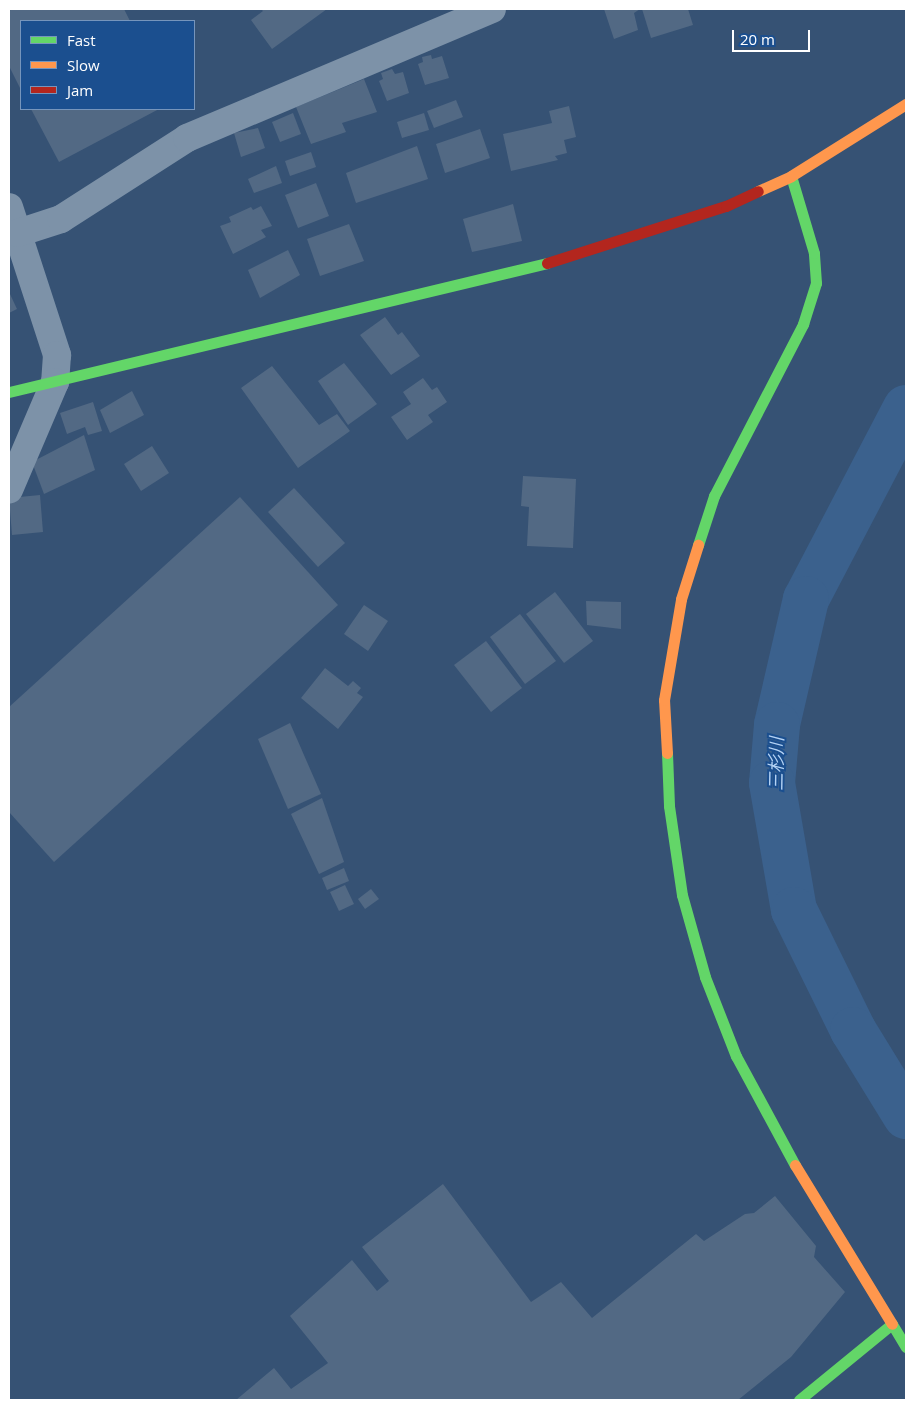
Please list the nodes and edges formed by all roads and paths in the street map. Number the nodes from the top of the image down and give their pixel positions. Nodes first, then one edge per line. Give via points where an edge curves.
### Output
1 (492, 9) edge
2 (906, 104) edge
3 (791, 176) junction
4 (9, 207) edge
5 (18, 233) junction
6 (54, 382) junction
7 (9, 392) edge
8 (9, 490) edge
9 (892, 1324) junction
10 (906, 1347) edge
11 (799, 1400) edge

1 - 5 street via 187,138 61,219
2 - 3 street
3 - 6 street via 726,206 575,256
3 - 9 street via 814,254 816,283 802,324 714,496 681,599 664,700 669,806 682,895 704,977 736,1056 774,1130
4 - 5 street
5 - 6 street via 56,355
6 - 7 street
6 - 8 street
9 - 10 street
9 - 11 street

